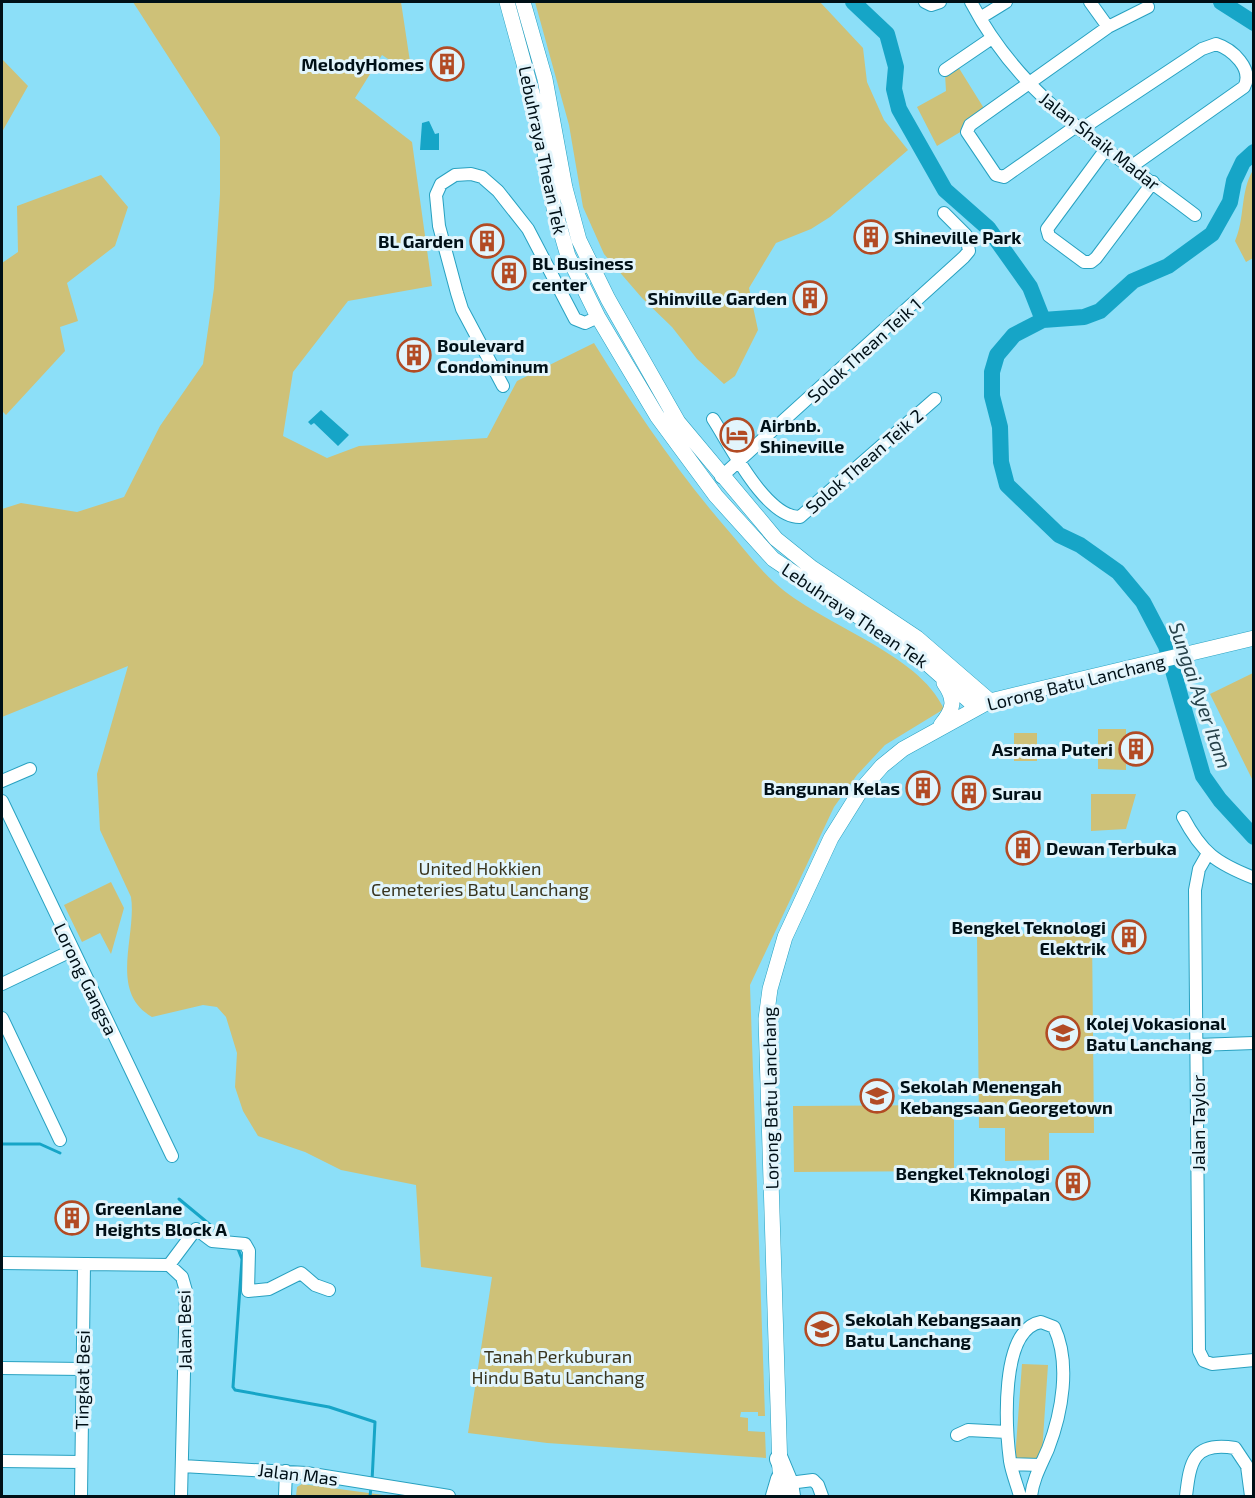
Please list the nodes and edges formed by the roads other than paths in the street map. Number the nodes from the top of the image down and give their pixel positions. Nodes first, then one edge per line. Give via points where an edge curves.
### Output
1 (507, 2) edge
2 (523, 2) edge
3 (925, 2) edge
4 (940, 2) edge
5 (971, 2) edge
6 (1006, 2) edge
7 (1090, 2) edge
8 (1148, 7) dead end
9 (980, 18) junction
10 (1108, 27) junction
11 (992, 38) junction
12 (945, 70) dead end
13 (1029, 85) junction
14 (1078, 128) junction
15 (1106, 149) junction
16 (1132, 166) junction
17 (1153, 182) junction
18 (944, 213) dead end
19 (1195, 215) dead end
20 (587, 258) junction
21 (598, 317) junction
22 (644, 364) junction
23 (503, 386) dead end
24 (935, 399) dead end
25 (713, 419) dead end
26 (738, 462) junction
27 (721, 477) junction
28 (1254, 638) edge
29 (936, 671) junction
30 (990, 700) junction
31 (976, 707) junction
32 (939, 728) junction
33 (30, 769) dead end
34 (2, 781) edge
35 (2, 801) edge
36 (1183, 817) dead end
37 (1207, 855) junction
38 (1254, 878) edge
39 (73, 950) junction
40 (2, 984) edge
41 (2, 1018) edge
42 (1254, 1043) edge
43 (1197, 1045) junction
44 (60, 1140) dead end
45 (172, 1156) dead end
46 (2, 1263) edge
47 (84, 1264) junction
48 (170, 1265) junction
49 (329, 1290) dead end
50 (1254, 1360) edge
51 (2, 1368) edge
52 (82, 1369) junction
53 (1007, 1432) junction
54 (957, 1436) dead end
55 (184, 1442) junction
56 (779, 1459) joint
57 (2, 1461) edge
58 (81, 1462) junction
59 (1011, 1464) junction
60 (1040, 1465) junction
61 (182, 1466) junction
62 (201, 1467) junction
63 (286, 1471) junction
64 (783, 1491) edge
65 (1020, 1496) edge
66 (81, 1497) edge
67 (181, 1497) edge
68 (285, 1497) edge
69 (449, 1497) edge
70 (822, 1497) edge
71 (1186, 1497) edge
72 (1251, 1497) edge

1 - 21 main road, Lebuhraya Thean Tek via 540,122 561,234
2 - 20 main road, Lebuhraya Thean Tek via 545,79 572,219
3 - 4 street
5 - 9 street, Jalan Shaik Madar
6 - 9 street
7 - 10 street
8 - 10 street
9 - 11 street, Jalan Shaik Madar
10 - 13 street
11 - 12 street
11 - 13 street, Jalan Shaik Madar
13 - 14 street, Jalan Shaik Madar
13 - 14 street via 967,128 968,136 996,175 1008,175
14 - 15 street, Jalan Shaik Madar
14 - 16 street via 1202,49 1216,44 1227,49 1247,72 1244,87
15 - 16 street, Jalan Shaik Madar
15 - 17 street via 1047,229 1049,236 1084,261 1096,258
16 - 17 street, Jalan Shaik Madar
17 - 19 street, Jalan Shaik Madar
18 - 26 street, Solok Thean Teik 1 via 966,235 969,251 964,258
20 - 21 main road via 601,303
20 - 22 main road, Lebuhraya Thean Tek
21 - 22 main road via 611,319
21 - 23 street via 585,323 575,319 528,229 488,182 471,174 449,178 436,195 443,247 462,309
21 - 29 main road, Lebuhraya Thean Tek via 657,416 741,525 773,559
22 - 27 main road, Lebuhraya Thean Tek via 678,422
24 - 26 street, Solok Thean Teik 2 via 808,513 791,517 783,514
25 - 26 street
26 - 27 street, Solok Thean Teik 1
27 - 30 main road, Lebuhraya Thean Tek via 792,553 917,638
28 - 30 main road, Lorong Batu Lanchang
29 - 31 main road, Lebuhraya Thean Tek
29 - 32 main road via 954,703
30 - 31 main road, Lorong Batu Lanchang
31 - 32 main road, Lorong Batu Lanchang
32 - 56 main road, Lorong Batu Lanchang via 882,766 843,816 785,937 770,989 766,1050
33 - 34 street
35 - 39 street, Lorong Gangsa
36 - 37 street
37 - 38 street
37 - 43 street, Jalan Taylor via 1199,869 1196,890
39 - 40 street
39 - 45 street, Lorong Gangsa
41 - 44 street
42 - 43 street
43 - 50 street, Jalan Taylor via 1201,1357 1212,1364
46 - 47 street, Jalan Besi
47 - 48 street, Jalan Besi
47 - 52 street, Tingkat Besi
48 - 49 street via 196,1229 208,1240 245,1244 249,1251 248,1291 268,1289 301,1273
48 - 55 street, Jalan Besi via 182,1277 186,1291
51 - 52 street
52 - 58 street, Tingkat Besi
53 - 54 street via 968,1430
53 - 59 street
53 - 60 street via 1008,1380 1018,1344 1028,1326 1048,1323 1059,1338 1062,1378 1056,1423
55 - 61 street, Jalan Besi
55 - 62 street
56 - 64 highway
57 - 58 street
58 - 66 street, Tingkat Besi
59 - 60 street
59 - 65 street
60 - 65 street
61 - 62 street, Jalan Mas
61 - 67 street, Jalan Besi
62 - 63 street, Jalan Mas
63 - 68 street
63 - 69 street, Jalan Mas
64 - 70 street via 813,1480
71 - 72 street via 1194,1460 1202,1450 1220,1446 1235,1448 1245,1461

